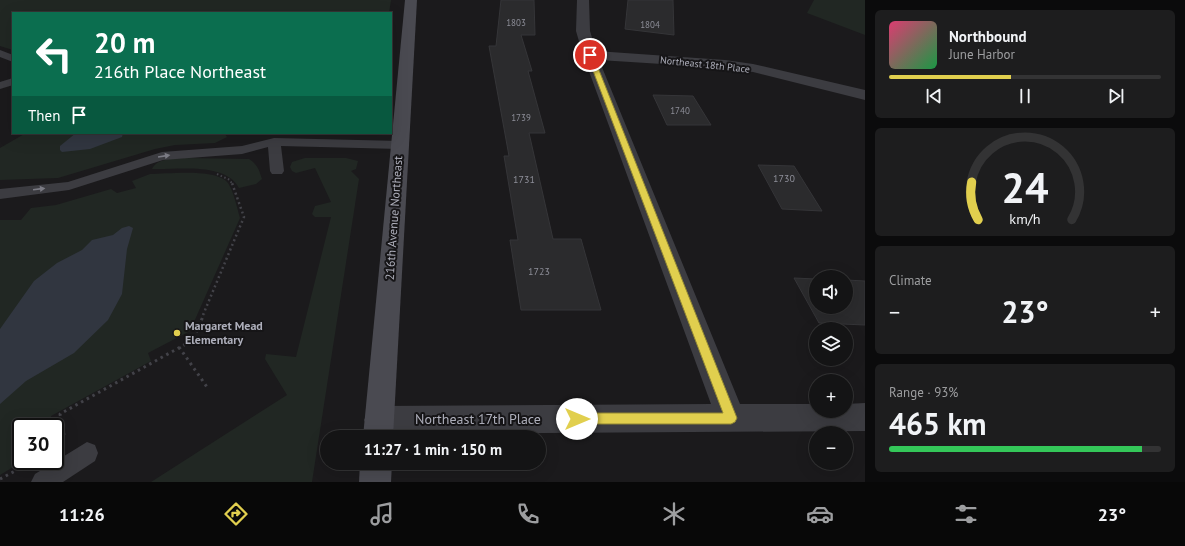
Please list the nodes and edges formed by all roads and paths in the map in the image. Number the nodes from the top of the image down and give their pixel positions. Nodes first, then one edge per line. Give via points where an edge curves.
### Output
1 (411, 0) edge
2 (583, 0) edge
3 (0, 52) edge
4 (590, 55) junction
5 (12, 58) edge
6 (12, 81) edge
7 (0, 86) edge
8 (865, 95) edge
9 (261, 134) edge
10 (274, 142) junction
11 (400, 145) junction
12 (277, 171) dead end
13 (212, 173) dead end
14 (0, 194) edge
15 (180, 347) junction
16 (207, 387) dead end
17 (865, 417) edge
18 (731, 418) junction
19 (379, 428) edge
20 (66, 442) dead end
21 (87, 453) dead end
22 (376, 470) edge
23 (43, 482) edge
24 (375, 482) edge

1 - 11 street, 216th Avenue Northeast
2 - 4 street via 583,31
3 - 5 lane
4 - 8 street, Northeast 18th Place via 753,68
4 - 18 street
6 - 7 lane
9 - 10 lane
10 - 11 lane
10 - 12 lane
14 -> 10 lane via 69,186 162,156 242,150
11 - 19 street, 216th Avenue Northeast
13 - 15 path via 230,180 244,217 193,340
15 - 16 path
15 - 20 path via 60,414
17 - 18 street, Northeast 17th Place
18 - 19 street, Northeast 17th Place
21 - 23 lane
22 - 24 street

